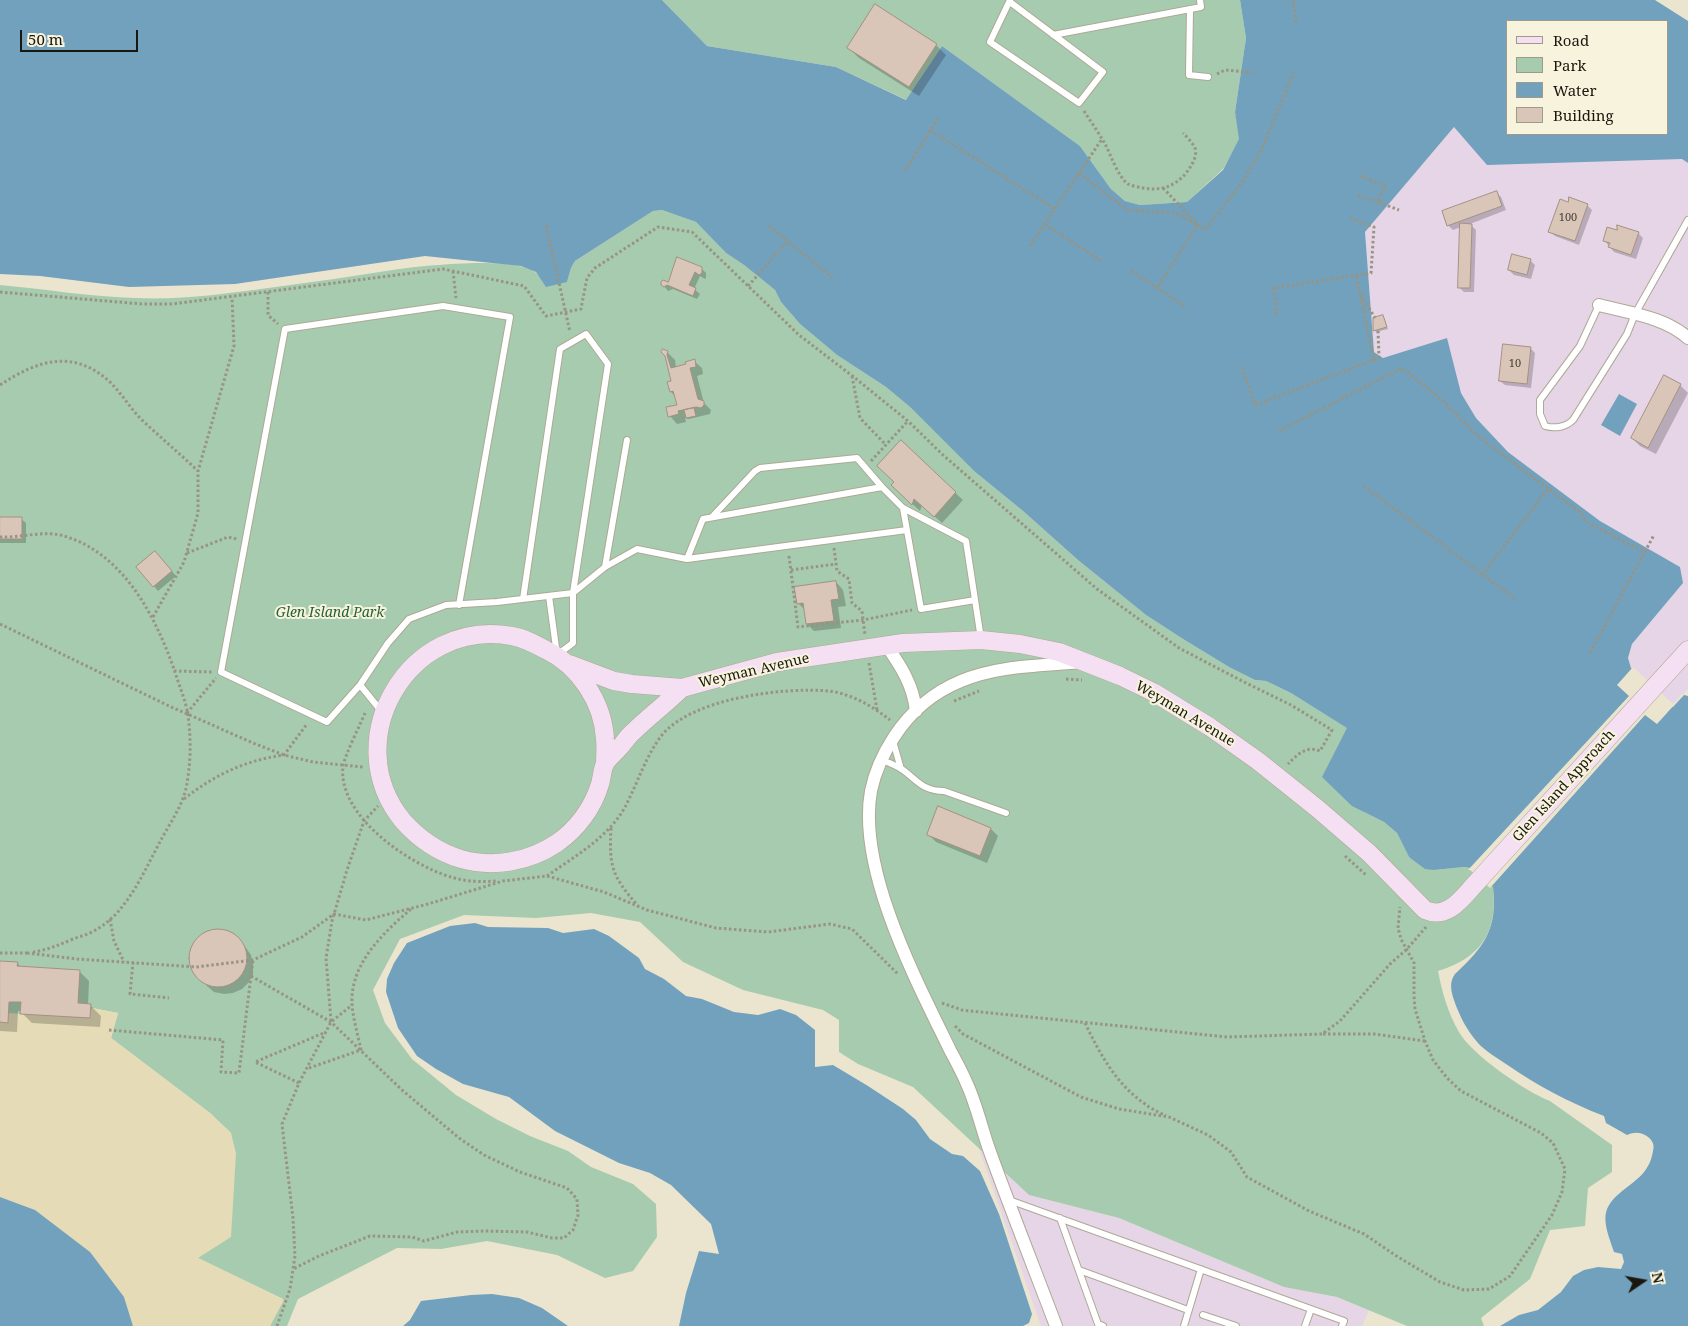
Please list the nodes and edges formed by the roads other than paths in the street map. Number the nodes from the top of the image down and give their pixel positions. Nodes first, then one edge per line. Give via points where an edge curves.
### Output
1 (1200, 0) edge
2 (1010, 1) edge
3 (1190, 9) junction
4 (1053, 35) junction
5 (1208, 77) dead end
6 (1688, 220) edge
7 (1599, 305) joint
8 (1635, 314) junction
9 (1688, 338) edge
10 (627, 440) dead end
11 (882, 487) junction
12 (904, 508) junction
13 (712, 517) junction
14 (907, 530) junction
15 (687, 559) junction
16 (605, 567) junction
17 (573, 593) junction
18 (549, 596) junction
19 (523, 599) junction
20 (975, 600) junction
21 (459, 605) junction
22 (981, 640) junction
23 (886, 645) junction
24 (1688, 650) edge
25 (563, 660) junction
26 (1084, 662) junction
27 (360, 684) junction
28 (682, 688) junction
29 (916, 710) junction
30 (383, 713) junction
31 (893, 739) junction
32 (881, 759) junction
33 (605, 764) junction
34 (901, 769) junction
35 (1006, 814) dead end
36 (1476, 883) joint
37 (1008, 1199) junction
38 (1060, 1218) junction
39 (1201, 1269) junction
40 (1079, 1270) junction
41 (1311, 1309) junction
42 (1188, 1310) junction
43 (1202, 1315) dead end
44 (1056, 1326) edge
45 (1103, 1326) edge
46 (1184, 1326) edge
47 (1236, 1326) edge
48 (1305, 1326) edge
49 (1342, 1326) edge

1 - 3 lane via 1201,7
2 - 4 lane
2 - 4 lane via 990,42 1079,103 1102,72
3 - 4 lane
3 - 5 lane via 1189,75
6 - 8 lane
7 - 8 street
7 - 8 lane via 1580,346 1540,400 1540,414 1546,426 1570,424 1627,334
8 - 9 street
10 - 16 lane
11 - 12 lane
11 - 13 lane
11 - 13 lane via 857,458 760,468
12 - 14 lane
12 - 20 lane via 966,541
13 - 15 lane via 703,519
14 - 15 lane
14 - 20 lane via 921,609
15 - 16 lane via 637,549
16 - 17 lane
17 - 18 lane
17 - 19 lane via 608,364 586,334 560,349
17 - 25 lane via 573,643
18 - 19 lane
18 - 25 lane
19 - 21 lane
20 - 22 lane
21 - 27 lane via 446,605 409,619
21 - 27 lane via 510,317 443,306 285,330 221,672 327,722
22 - 23 street, Weyman Avenue
22 - 26 street, Weyman Avenue via 1060,652
23 - 28 street, Weyman Avenue via 777,662
23 - 29 street via 911,686
24 - 36 street, Glen Island Approach
25 - 28 street via 614,680
25 - 30 street via 512,636 478,635 458,639 416,663 398,683
25 - 33 street via 580,676 597,705 605,739
26 - 29 street via 1018,667 971,677 947,687
26 - 36 street, Weyman Avenue via 1153,692 1258,761 1369,853 1425,910 1437,914 1447,911
27 - 30 lane
28 - 33 street via 631,734
29 - 31 street
30 - 33 street via 377,747 379,768 396,812 429,845 468,861 493,864 520,860 556,843 586,814
31 - 32 street
31 - 34 lane
32 - 34 lane
32 - 37 street via 869,806 877,874 886,904 925,997 968,1084
34 - 35 lane via 923,787 944,791
37 - 38 lane
37 - 44 street
38 - 39 lane
38 - 40 lane
39 - 41 lane
39 - 42 lane
40 - 42 lane
40 - 45 lane via 1098,1324
41 - 48 lane
41 - 49 lane via 1344,1321
42 - 46 lane
43 - 47 lane

